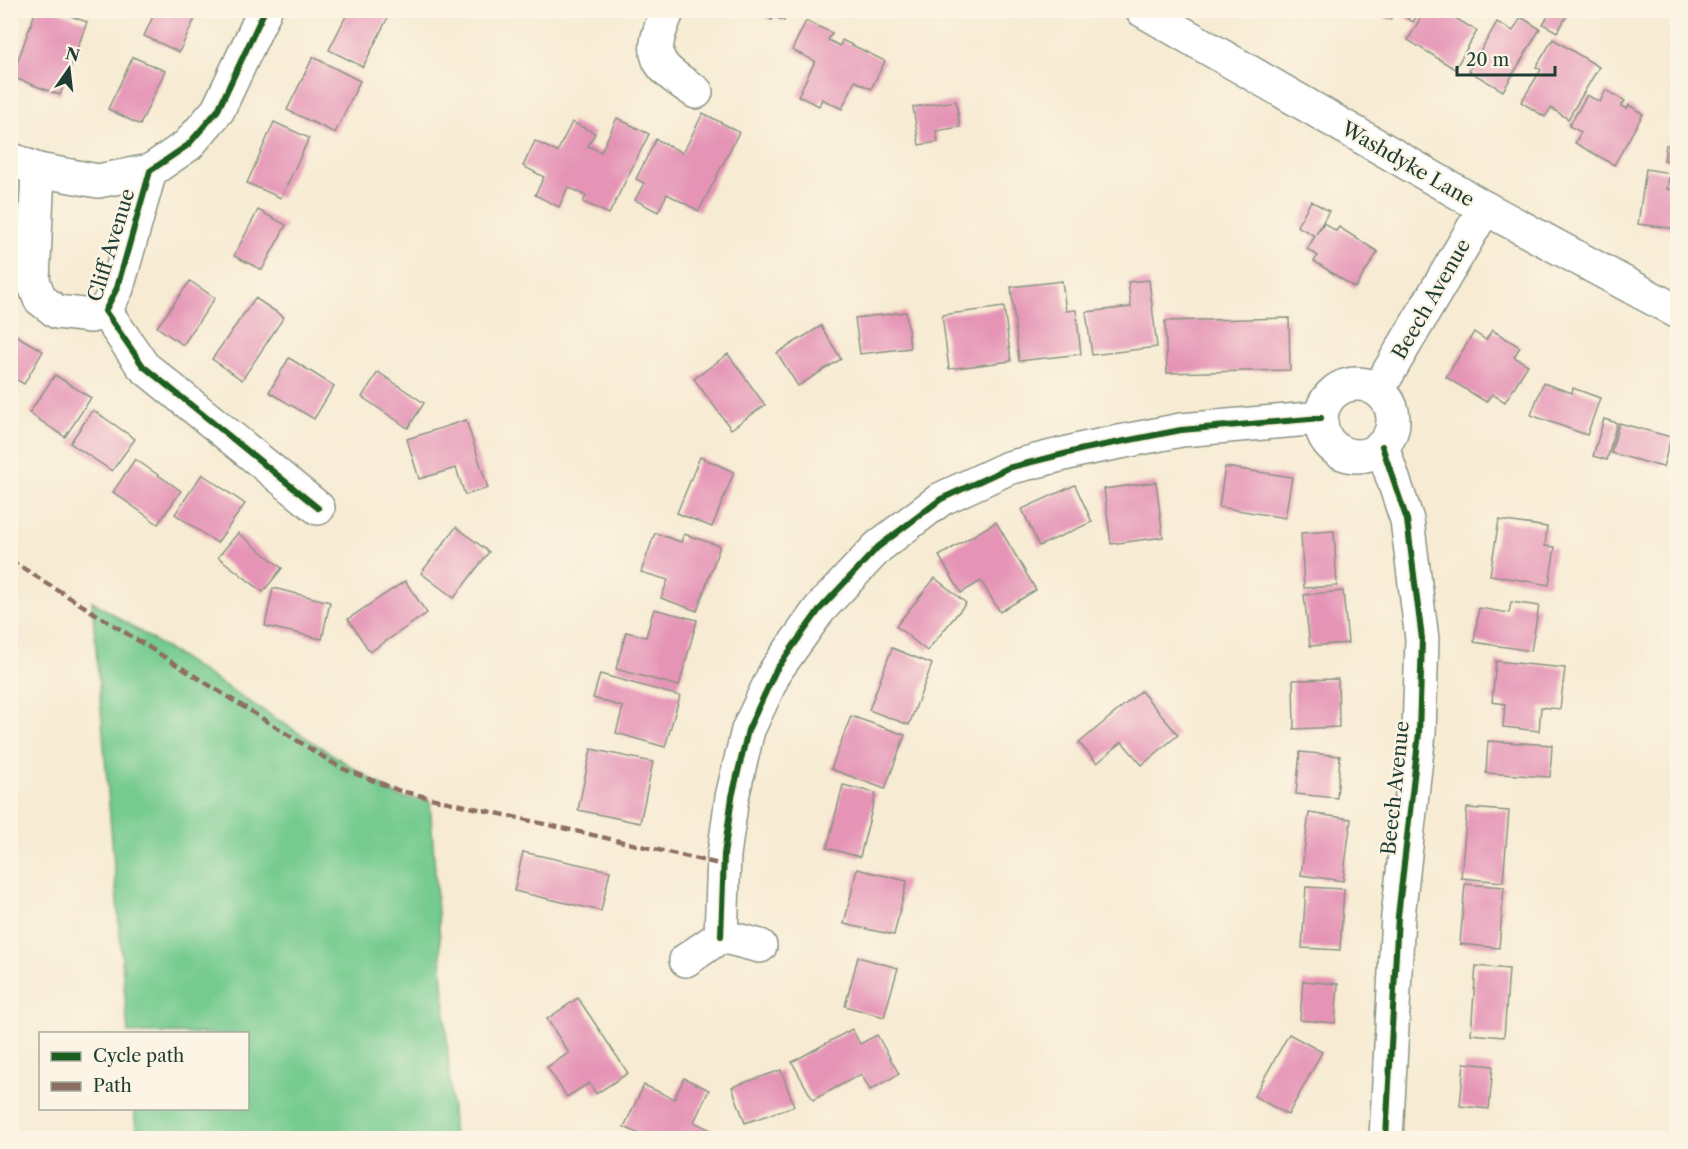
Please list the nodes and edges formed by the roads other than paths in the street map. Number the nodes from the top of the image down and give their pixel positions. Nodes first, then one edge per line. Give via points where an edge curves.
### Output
1 (265, 10) edge
2 (668, 10) edge
3 (1142, 10) edge
4 (696, 92) dead end
5 (24, 164) edge
6 (150, 171) junction
7 (1485, 208) junction
8 (105, 311) junction
9 (1677, 312) edge
10 (1378, 390) junction
11 (1321, 418) junction
12 (1382, 446) junction
13 (318, 508) dead end
14 (721, 936) junction
15 (760, 946) dead end
16 (686, 960) dead end
17 (1386, 1138) edge

1 - 6 street, Cliff Avenue via 218,110 188,146
2 - 4 street via 654,50 660,64
3 - 7 street, Washdyke Lane
5 - 6 street, Cliff Avenue via 98,180
5 - 8 street, Cliff Avenue via 33,281 40,299 57,312 91,316
6 - 8 street, Cliff Avenue via 117,288
7 - 9 street, Washdyke Lane
7 - 10 street, Beech Avenue
8 - 13 street, Cliff Avenue via 142,366
10 - 11 street via 1347,386 1329,398
10 - 12 street via 1393,417 1389,437
11 - 12 street via 1328,441 1337,449 1360,456
11 - 14 street via 1181,430 1008,468 941,499 878,547 819,610 776,670 747,730 724,855
12 - 17 street, Beech Avenue via 1407,520 1422,639 1419,733 1398,916
14 - 15 street
14 - 16 street

